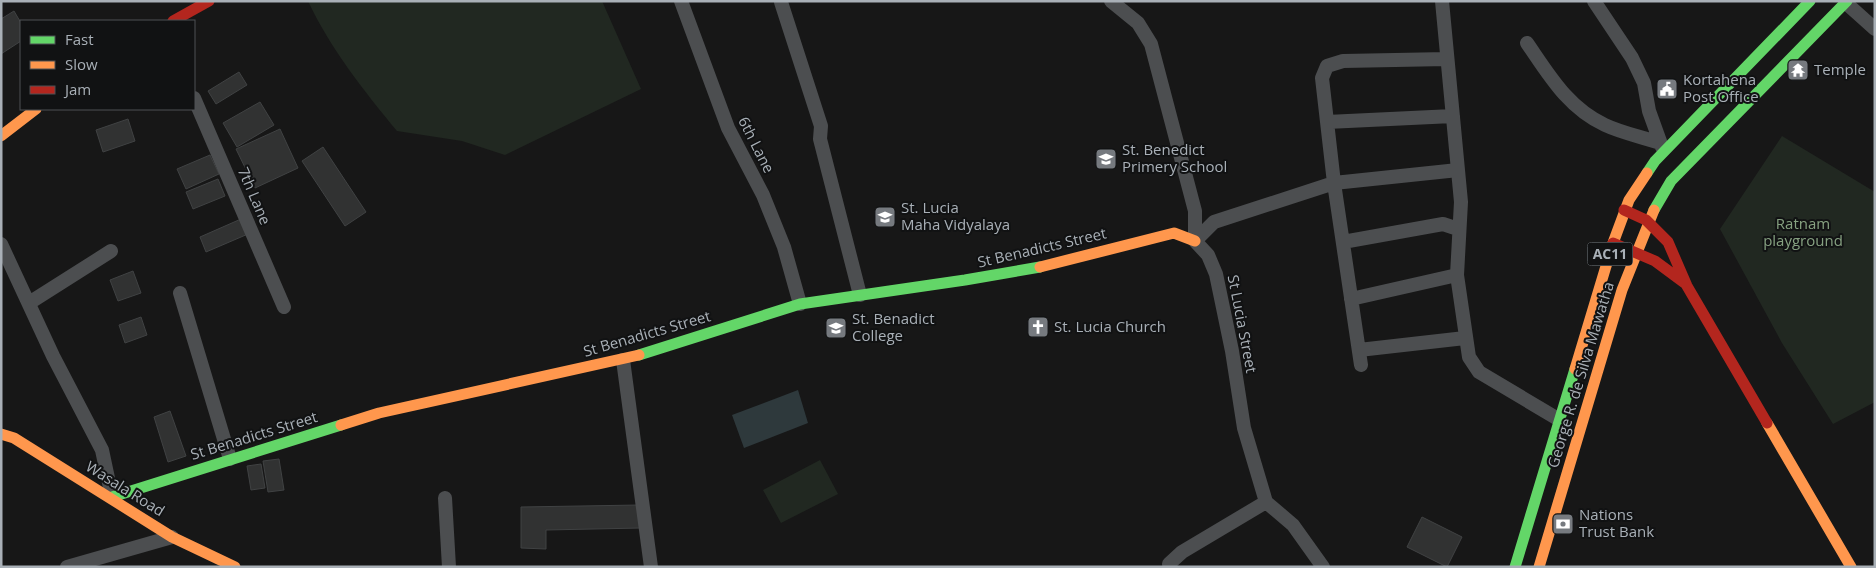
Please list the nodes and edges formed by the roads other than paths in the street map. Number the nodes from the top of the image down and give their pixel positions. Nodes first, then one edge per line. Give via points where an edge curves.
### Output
1 (209, 1) edge
2 (681, 1) edge
3 (1111, 1) edge
4 (1442, 1) edge
5 (1594, 1) edge
6 (1810, 1) edge
7 (781, 2) edge
8 (1847, 2) edge
9 (174, 20) edge
10 (1875, 29) edge
11 (1527, 43) dead end
12 (1447, 59) junction
13 (195, 100) edge
14 (35, 110) edge
15 (1453, 116) junction
16 (1327, 122) junction
17 (1, 136) edge
18 (1662, 148) junction
19 (1458, 170) junction
20 (1334, 183) junction
21 (1624, 210) junction
22 (1649, 221) junction
23 (1458, 229) junction
24 (1195, 241) junction
25 (1343, 242) junction
26 (1613, 243) junction
27 (1, 244) edge
28 (111, 251) dead end
29 (1636, 252) junction
30 (1458, 275) junction
31 (1687, 286) junction
32 (180, 294) dead end
33 (860, 295) junction
34 (1351, 299) junction
35 (29, 303) junction
36 (800, 304) junction
37 (284, 307) dead end
38 (1464, 338) junction
39 (1359, 350) junction
40 (623, 360) junction
41 (1362, 365) dead end
42 (1558, 419) junction
43 (1, 434) edge
44 (230, 459) junction
45 (112, 497) junction
46 (445, 498) dead end
47 (1266, 502) junction
48 (172, 537) junction
49 (67, 567) edge
50 (235, 567) edge
51 (449, 567) edge
52 (651, 567) edge
53 (1171, 567) edge
54 (1323, 567) edge
55 (1515, 567) edge
56 (1539, 567) edge
57 (1851, 567) edge

1 - 9 main road
2 - 36 street, 6th Lane via 728,128 763,194 784,248
3 - 24 street via 1138,23 1151,44 1195,211
4 - 12 street
5 - 18 street via 1632,58 1644,83 1649,111
6 - 18 main road, George R. de Silva Mawatha / AC11
7 - 33 street via 821,126 822,149
8 - 10 street
8 - 22 main road, George R. de Silva Mawatha / AC11 via 1671,181
11 - 18 street via 1574,106 1606,125
12 - 15 street
12 - 16 street via 1343,61 1327,66 1322,78
13 - 37 street, 7th Lane
14 - 17 main road
15 - 16 street
15 - 19 street
16 - 20 street
18 - 21 main road, George R. de Silva Mawatha / AC11
19 - 20 street
19 - 23 street via 1461,202
20 - 24 street via 1214,222
20 - 25 street
21 - 22 main road
21 - 26 main road, George R. de Silva Mawatha / AC11
22 - 29 main road, George R. de Silva Mawatha / AC11
22 - 31 main road via 1678,261
23 - 25 street via 1443,224
23 - 30 street
24 - 33 main road, St Benadicts Street via 1174,234 1038,267
24 - 47 street, St Lucia Street via 1208,255 1216,274 1244,428
25 - 34 street
26 - 29 main road
26 - 42 main road, George R. de Silva Mawatha / AC11
27 - 35 street
28 - 35 street
29 - 31 main road via 1655,261
29 - 56 main road, George R. de Silva Mawatha / AC11
30 - 34 street
30 - 38 street
31 - 57 main road
32 - 44 street
33 - 36 main road, St Benadicts Street
34 - 39 street
35 - 45 street via 102,450
36 - 40 main road, St Benadicts Street
38 - 39 street
38 - 42 street via 1469,357 1479,372
39 - 41 street
40 - 44 main road, St Benadicts Street via 387,411
40 - 52 street
42 - 55 main road, George R. de Silva Mawatha / AC11
43 - 45 main road, Wasala Road via 14,438
44 - 45 main road, St Benadicts Street
45 - 48 main road, Wasala Road
46 - 51 street
47 - 53 street via 1182,552 1169,564
47 - 54 street via 1293,525
48 - 49 street
48 - 50 main road, Wasala Road

